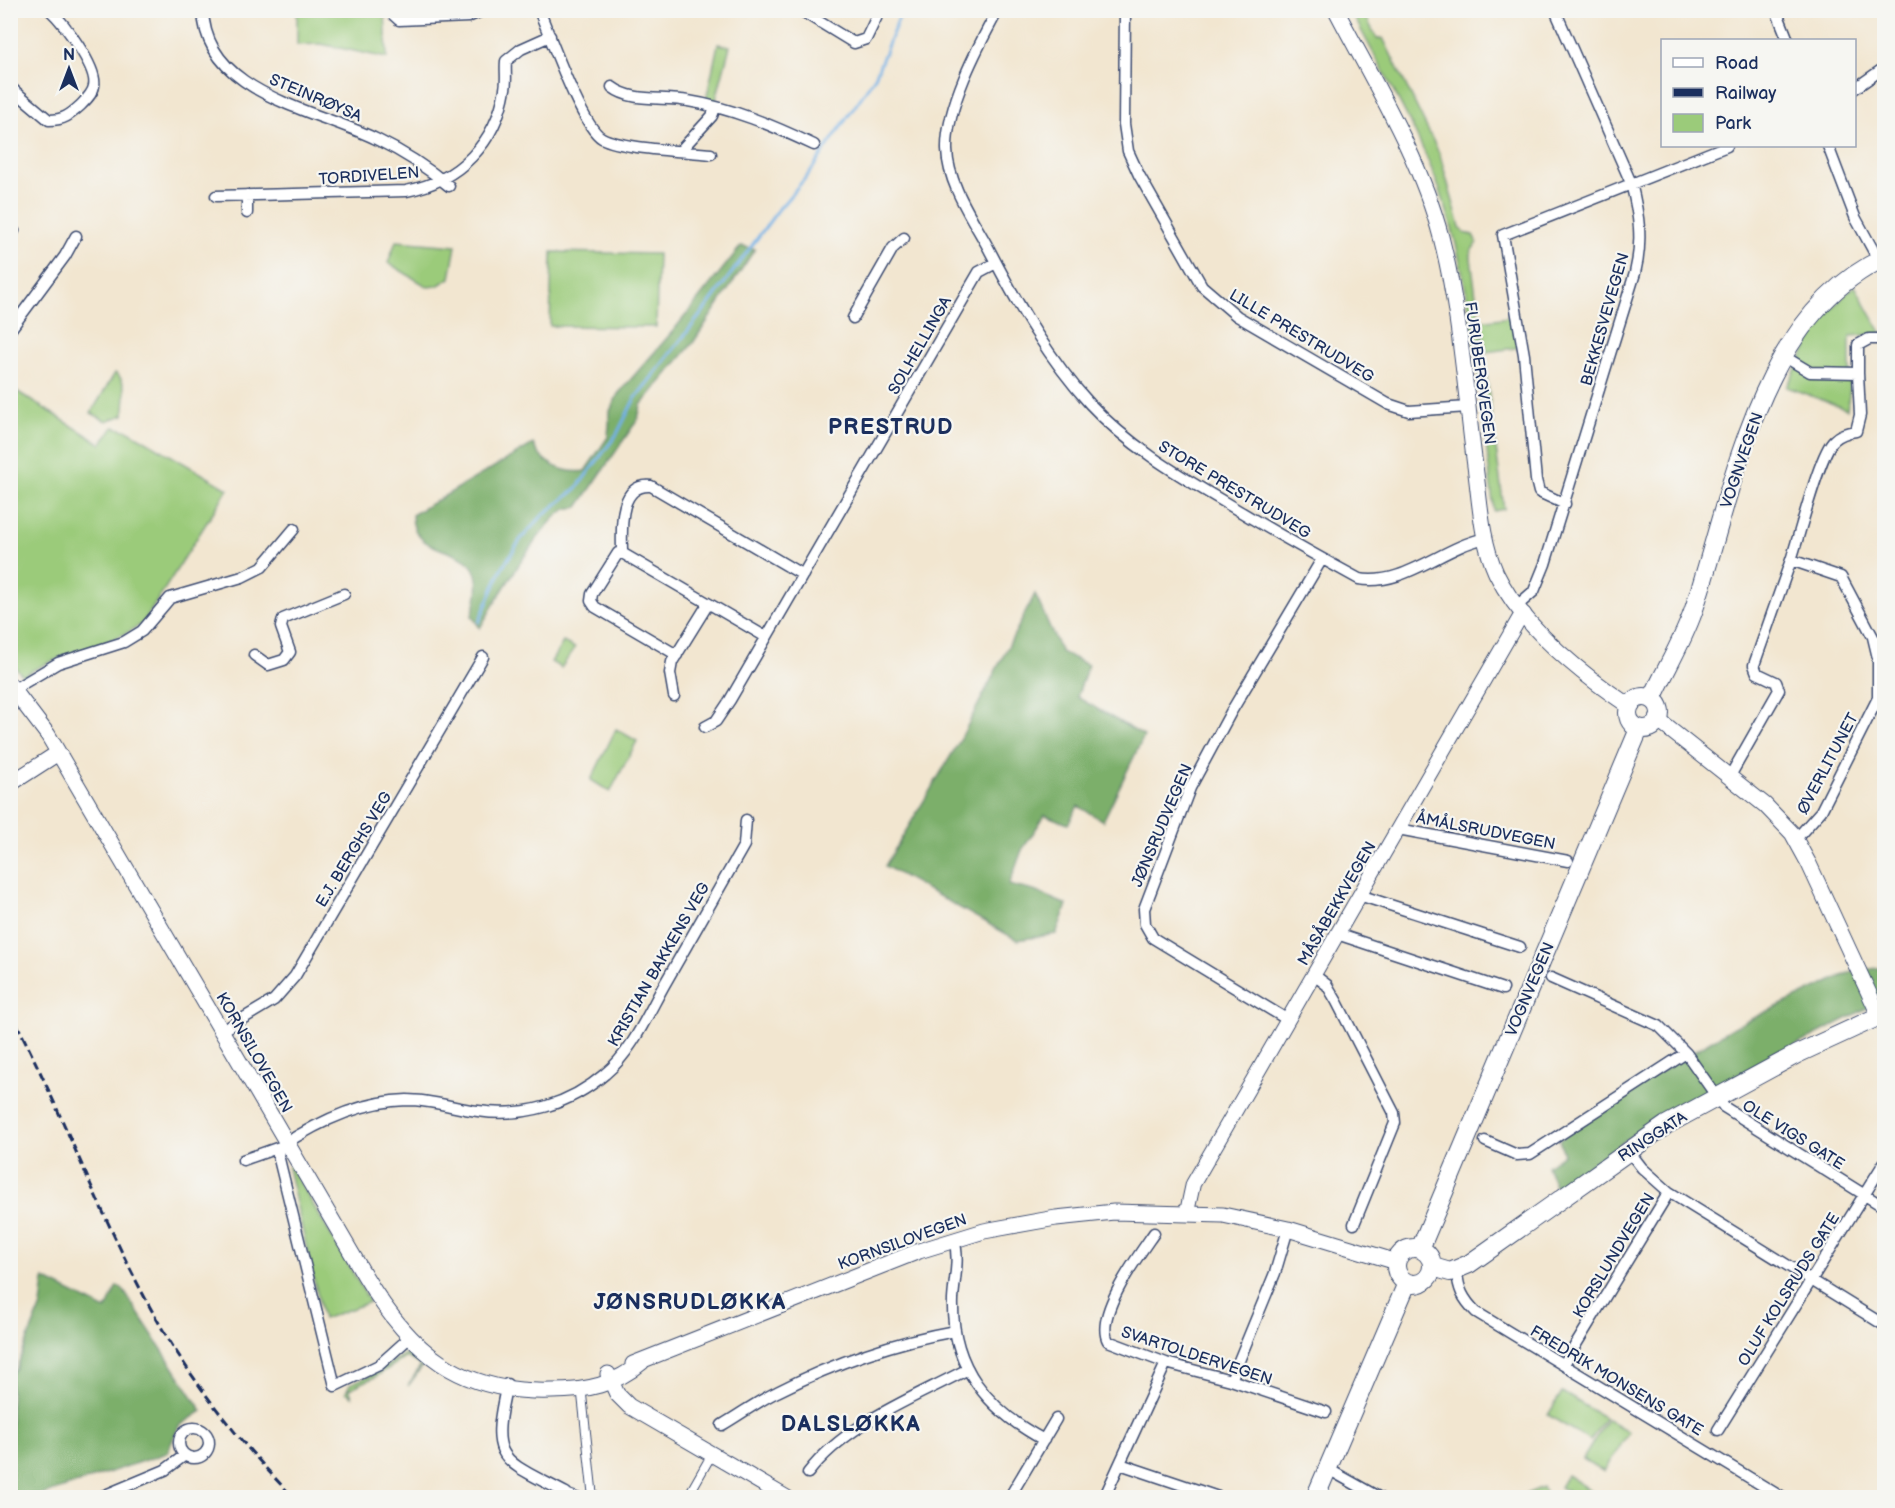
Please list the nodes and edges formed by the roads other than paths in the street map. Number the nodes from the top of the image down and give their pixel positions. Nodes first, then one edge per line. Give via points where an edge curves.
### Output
1 (50, 10) edge
2 (203, 10) edge
3 (388, 10) edge
4 (484, 10) edge
5 (539, 10) edge
6 (800, 10) edge
7 (880, 10) edge
8 (998, 10) edge
9 (1125, 10) edge
10 (1336, 10) edge
11 (1555, 10) edge
12 (1776, 10) edge
13 (550, 36) junction
14 (1788, 39) edge
15 (1884, 68) edge
16 (10, 87) edge
17 (612, 87) dead end
18 (1856, 88) edge
19 (715, 108) junction
20 (814, 145) dead end
21 (1723, 147) edge
22 (1828, 147) edge
23 (681, 150) junction
24 (711, 154) dead end
25 (446, 183) junction
26 (1631, 183) junction
27 (247, 195) junction
28 (216, 196) dead end
29 (247, 213) dead end
30 (76, 236) dead end
31 (904, 238) dead end
32 (1882, 259) edge
33 (996, 263) junction
34 (853, 318) dead end
35 (10, 330) edge
36 (1884, 339) edge
37 (1785, 357) junction
38 (1858, 373) junction
39 (1468, 407) junction
40 (1564, 504) junction
41 (294, 529) dead end
42 (1486, 538) junction
43 (622, 552) junction
44 (1322, 559) junction
45 (1791, 560) junction
46 (803, 575) junction
47 (344, 594) dead end
48 (708, 604) junction
49 (1521, 609) junction
50 (766, 637) junction
51 (254, 655) dead end
52 (677, 655) junction
53 (483, 657) dead end
54 (12, 687) edge
55 (674, 696) dead end
56 (1652, 699) junction
57 (1629, 706) junction
58 (1659, 721) junction
59 (705, 727) dead end
60 (1639, 729) junction
61 (58, 753) junction
62 (1730, 776) junction
63 (10, 784) edge
64 (746, 820) dead end
65 (1398, 829) junction
66 (1796, 839) junction
67 (1568, 861) dead end
68 (1359, 895) junction
69 (1337, 934) junction
70 (1520, 947) dead end
71 (1314, 975) junction
72 (1551, 978) dead end
73 (1503, 989) dead end
74 (1288, 1020) junction
75 (1883, 1022) edge
76 (222, 1031) junction
77 (1686, 1053) junction
78 (1716, 1097) junction
79 (1485, 1141) dead end
80 (283, 1145) junction
81 (1628, 1150) junction
82 (243, 1160) dead end
83 (1884, 1163) edge
84 (1669, 1191) junction
85 (1864, 1195) junction
86 (1884, 1207) edge
87 (1187, 1212) junction
88 (1354, 1224) dead end
89 (1288, 1229) junction
90 (1154, 1233) dead end
91 (954, 1240) junction
92 (1420, 1249) junction
93 (1397, 1262) junction
94 (1432, 1267) junction
95 (1457, 1271) junction
96 (1812, 1280) junction
97 (1407, 1283) junction
98 (1884, 1325) edge
99 (955, 1331) junction
100 (409, 1338) junction
101 (1166, 1363) junction
102 (1564, 1364) junction
103 (968, 1368) junction
104 (609, 1378) junction
105 (1231, 1380) junction
106 (507, 1385) junction
107 (582, 1395) dead end
108 (1326, 1412) dead end
109 (1056, 1419) dead end
110 (722, 1425) dead end
111 (1718, 1430) dead end
112 (1044, 1440) junction
113 (185, 1455) dead end
114 (708, 1461) dead end
115 (1120, 1464) junction
116 (1328, 1469) junction
117 (808, 1473) dead end
118 (566, 1493) joint
119 (98, 1497) edge
120 (580, 1497) edge
121 (592, 1497) edge
122 (687, 1497) edge
123 (787, 1497) edge
124 (1010, 1497) edge
125 (1104, 1497) edge
126 (1221, 1497) edge
127 (1316, 1497) edge
128 (1380, 1497) edge
129 (1783, 1497) edge

1 - 16 street via 90,64 95,85 70,116 56,120 49,120
2 - 25 street, STEINRØYSA via 213,50 237,78 376,139
3 - 4 street via 399,20 468,17
5 - 13 street
6 - 7 street via 854,43 866,39
8 - 33 street, STORE PRESTRUDVEG via 950,118 947,151 957,188
9 - 39 street, LILLE PRESTRUDVEG via 1124,123 1128,151 1203,286 1237,316 1388,404 1409,411
10 - 39 main road, FURUBERGVEGEN via 1406,144 1429,198 1451,282
11 - 26 street, BEKKESVEVEGEN
12 - 14 street
13 - 23 street via 592,130 608,141
13 - 25 street, TORDIVELEN via 521,48 506,61 505,87 491,132
15 - 18 street
17 - 19 street via 625,95 688,100
19 - 20 street via 767,123
19 - 23 street
21 - 26 street
22 - 32 street via 1855,217
23 - 24 street
25 - 27 street, TORDIVELEN via 406,191
26 - 40 street, BEKKESVEVEGEN via 1641,228 1639,258
26 - 40 street via 1503,235 1520,331 1536,480 1539,492
27 - 28 street, TORDIVELEN
27 - 29 street
30 - 35 street
31 - 34 street via 893,248
32 - 37 main road, VOGNVEGEN via 1847,279 1825,299
33 - 44 street, STORE PRESTRUDVEG via 1052,359 1103,417 1168,469
33 - 46 street, SOLHELLINGA via 979,272
36 - 38 street via 1869,339 1858,345
37 - 38 street via 1810,372
37 - 56 main road, VOGNVEGEN via 1743,448 1692,613
38 - 45 street via 1860,415 1856,431 1833,440 1828,449
39 - 42 main road, FURUBERGVEGEN
40 - 49 street, BEKKESVEVEGEN via 1534,591
41 - 54 street via 262,567 242,577 170,598 142,631 124,642 58,663
42 - 44 street, STORE PRESTRUDVEG via 1460,544 1386,581 1359,579
42 - 49 main road, FURUBERGVEGEN via 1495,570
43 - 46 street via 621,522 626,503 636,489 651,486
43 - 48 street
43 - 52 street via 614,556 591,601
44 - 74 street, JØNSRUDVEGEN via 1190,788 1144,909 1153,938
45 - 62 street via 1754,665 1757,673 1776,682 1779,690
45 - 66 street, ØVERLITUNET via 1841,577 1873,637 1878,658 1878,698 1821,811
46 - 50 street, SOLHELLINGA
47 - 51 street via 283,619 281,627 290,652 284,660 268,664
48 - 50 street
48 - 52 street
49 - 57 main road, FURUBERGVEGEN via 1591,681
49 - 65 street, MÅSÅBEKKVEGEN via 1519,619
50 - 59 street, SOLHELLINGA via 716,721
52 - 55 street via 670,673
53 - 76 street, E.J. BERGHS VEG via 296,976 274,1000
54 - 61 main road
56 - 57 main road via 1639,698
56 - 58 main road via 1660,708
57 - 60 main road via 1629,720
58 - 60 main road via 1648,729
58 - 62 main road
60 - 92 main road, VOGNVEGEN
61 - 63 main road
61 - 76 main road, KORNSILOVEGEN
62 - 66 main road via 1774,813
64 - 80 street, KRISTIAN BAKKENS VEG via 744,845 632,1041 607,1073 583,1090 546,1108 512,1113 431,1102 386,1103 342,1114
65 - 67 street, ÅMÅLSRUDVEGEN
65 - 68 street, MÅSÅBEKKVEGEN
66 - 75 main road
68 - 69 street, MÅSÅBEKKVEGEN
68 - 70 street
69 - 71 street, MÅSÅBEKKVEGEN
69 - 73 street
71 - 74 street, MÅSÅBEKKVEGEN
71 - 88 street via 1327,985 1394,1113 1393,1135
72 - 77 street, OLE VIGS GATE via 1659,1026
74 - 87 street, MÅSÅBEKKVEGEN via 1193,1184
75 - 78 main road, RINGGATA via 1797,1054
76 - 80 main road, KORNSILOVEGEN
77 - 78 street, OLE VIGS GATE
77 - 79 street via 1530,1154 1517,1155
78 - 81 main road, RINGGATA
78 - 85 street, OLE VIGS GATE via 1753,1127
80 - 82 street
80 - 100 main road, KORNSILOVEGEN via 379,1301
80 - 100 street via 278,1155 335,1386 379,1365
81 - 84 street
81 - 95 main road, RINGGATA
83 - 85 street, OLUF KOLSRUDS GATE
84 - 96 street
84 - 102 street, KORSLUNDVEGEN
85 - 86 street, OLE VIGS GATE
85 - 96 street, OLUF KOLSRUDS GATE
87 - 89 main road, KORNSILOVEGEN via 1232,1216
87 - 91 main road, KORNSILOVEGEN via 1114,1212 1056,1218
89 - 93 main road, KORNSILOVEGEN
89 - 105 street via 1275,1273
90 - 101 street, SVARTOLDERVEGEN via 1123,1282 1104,1327 1108,1341
91 - 99 street
91 - 104 main road, KORNSILOVEGEN via 908,1255
92 - 93 main road via 1405,1250
92 - 94 main road via 1431,1259
93 - 97 main road via 1399,1275
94 - 95 main road
94 - 97 main road via 1425,1281
95 - 102 street, FREDRIK MONSENS GATE via 1458,1286 1476,1312
96 - 98 street
96 - 111 street, OLUF KOLSRUDS GATE
97 - 116 main road
99 - 103 street
99 - 110 street via 912,1338 829,1368 775,1393
100 - 106 main road, KORNSILOVEGEN via 463,1377
101 - 105 street, SVARTOLDERVEGEN
101 - 115 street
102 - 129 street, FREDRIK MONSENS GATE
103 - 112 street via 994,1408
103 - 117 street via 849,1434
104 - 106 main road, KORNSILOVEGEN via 581,1390
104 - 123 main road via 629,1406
105 - 108 street, SVARTOLDERVEGEN
106 - 118 street via 497,1438 504,1456
107 - 121 street
109 - 112 street
112 - 124 street
113 - 119 street via 165,1470
114 - 122 street
115 - 125 street
115 - 126 street
116 - 127 main road
116 - 128 street
118 - 120 street

